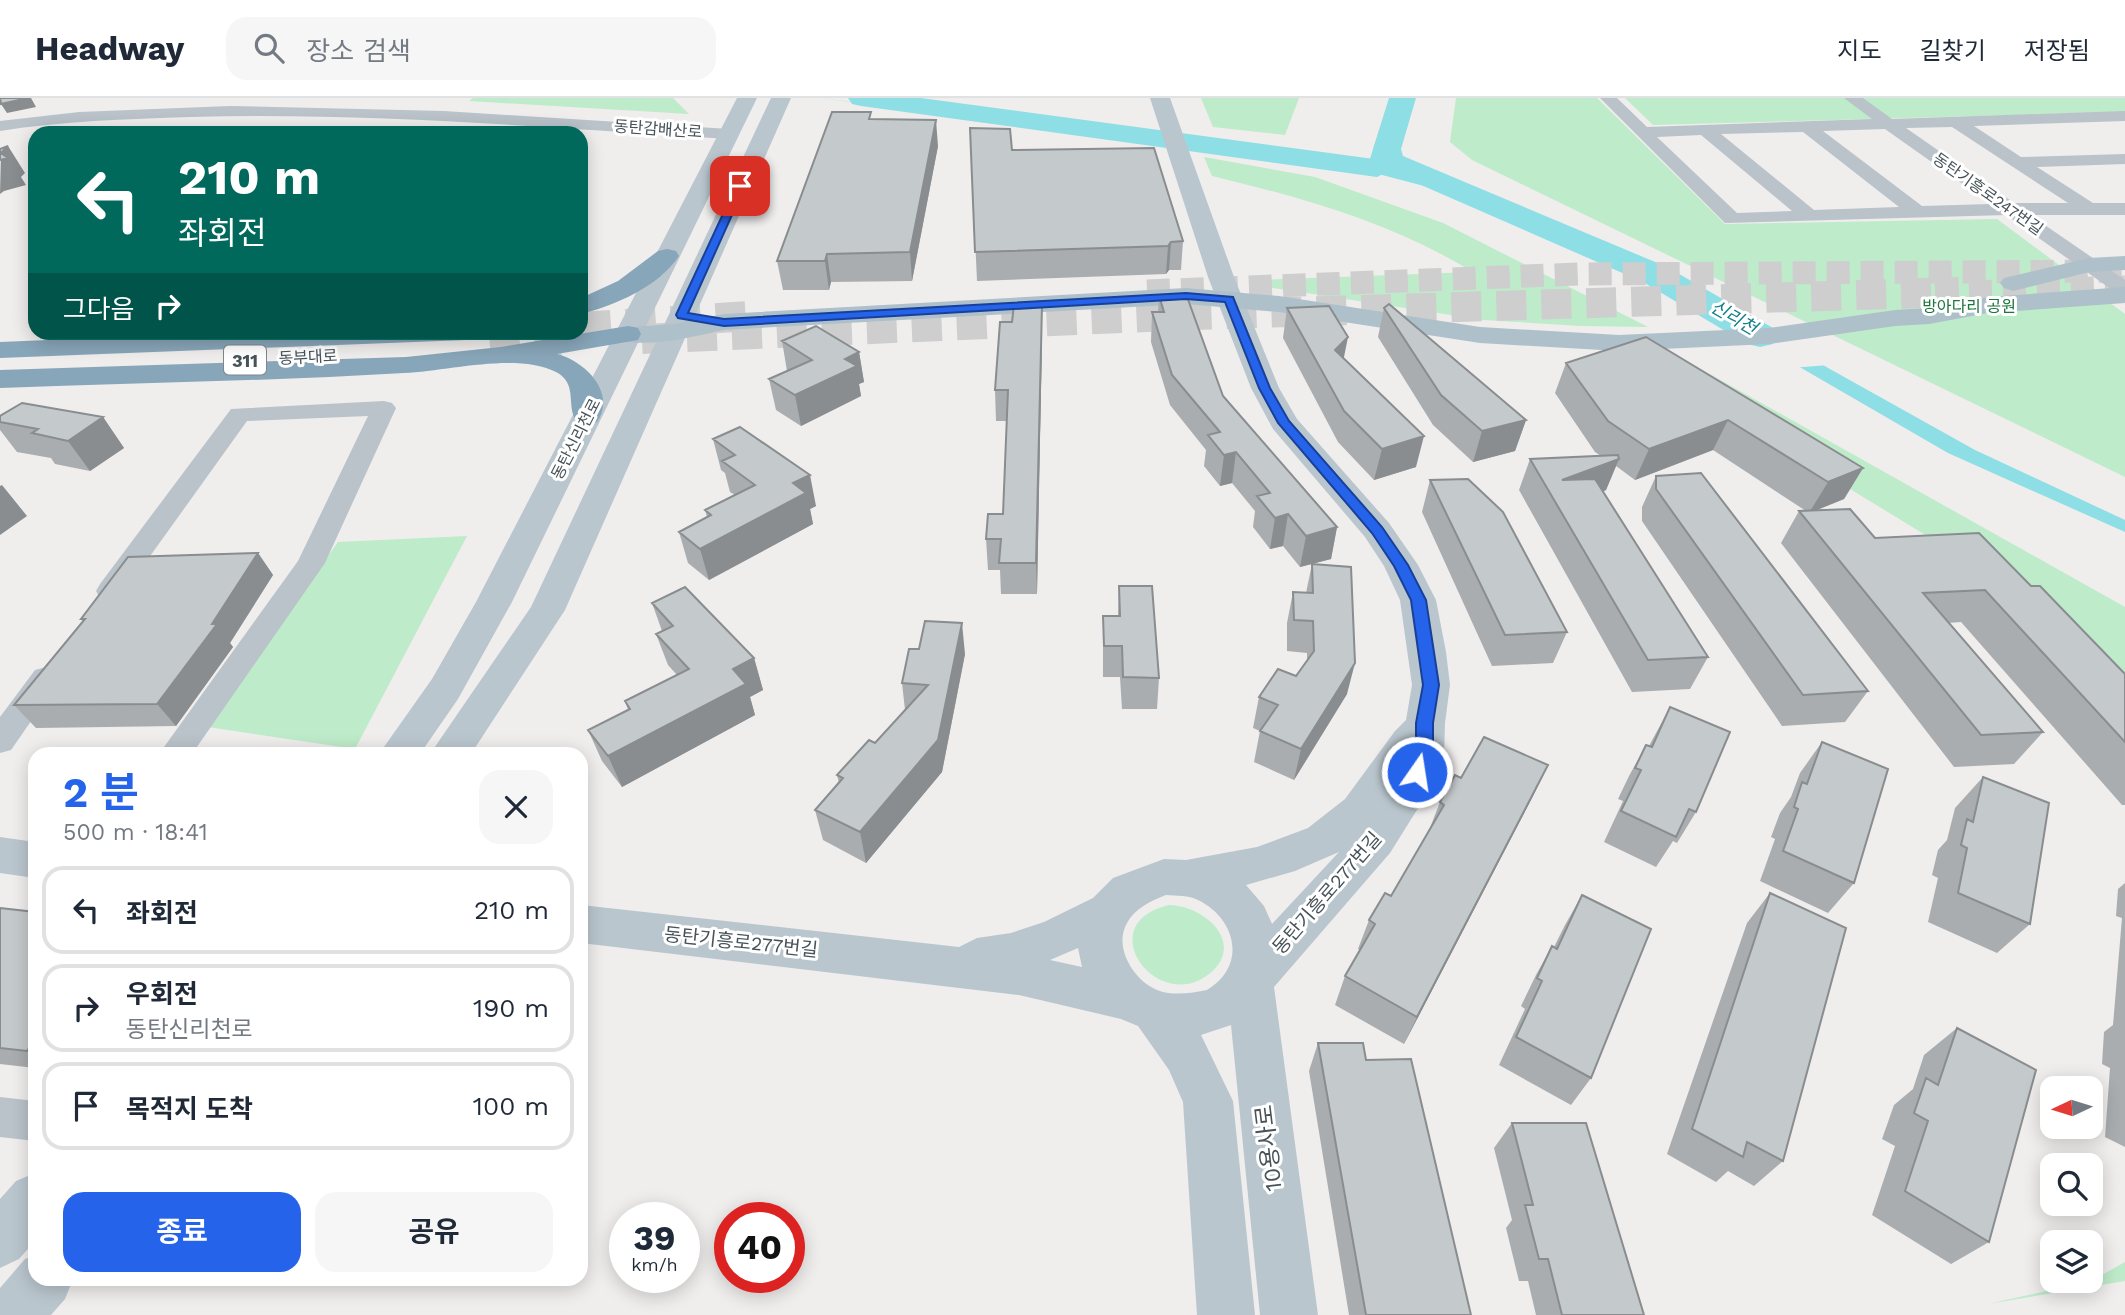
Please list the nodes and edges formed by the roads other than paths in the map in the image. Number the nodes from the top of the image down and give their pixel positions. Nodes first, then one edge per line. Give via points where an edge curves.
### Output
1 (1160, 98) edge
2 (1608, 98) edge
3 (1852, 98) edge
4 (777, 107) edge
5 (738, 116) edge
6 (2125, 117) edge
7 (1956, 122) junction
8 (1889, 124) junction
9 (0, 126) edge
10 (1807, 127) junction
11 (1705, 130) junction
12 (1642, 132) junction
13 (2125, 159) edge
14 (2018, 162) junction
15 (2010, 209) junction
16 (2089, 209) junction
17 (2125, 209) edge
18 (1917, 212) junction
19 (1809, 216) junction
20 (667, 257) junction
21 (2125, 263) edge
22 (2089, 265) junction
23 (2125, 290) edge
24 (2125, 295) edge
25 (1230, 300) junction
26 (588, 304) edge
27 (588, 317) tunnel mouth
28 (1895, 318) junction
29 (678, 324) junction
30 (632, 325) junction
31 (588, 333) tunnel mouth
32 (28, 340) edge
33 (259, 340) edge
34 (554, 340) edge
35 (0, 341) edge
36 (0, 350) edge
37 (496, 351) junction
38 (0, 370) edge
39 (0, 379) edge
40 (587, 416) junction
41 (91, 617) edge
42 (58, 662) edge
43 (1424, 723) junction
44 (0, 741) edge
45 (180, 747) edge
46 (404, 747) edge
47 (455, 747) edge
48 (0, 855) edge
49 (28, 859) edge
50 (1188, 878) junction
51 (1106, 912) junction
52 (588, 925) edge
53 (901, 960) junction
54 (1250, 981) junction
55 (1144, 1006) junction
56 (0, 1116) edge
57 (28, 1120) edge
58 (28, 1208) edge
59 (0, 1240) edge
60 (39, 1286) edge
61 (14, 1315) edge
62 (1226, 1315) edge
63 (1289, 1315) edge

1 - 25 street, 동탄기흥로277번길
2 - 12 street
3 - 8 street, 동탄기흥로247번길
4 - 29 street
5 - 9 street, 동탄감배산로 via 206,111 59,117
5 - 20 street, 동탄신리천로
6 - 7 street
7 - 8 street
7 - 14 street
8 - 10 street
8 - 15 street, 동탄기흥로247번길
10 - 11 street
10 - 18 street
11 - 12 street
11 - 19 street
12 - 19 street via 1732,219
13 - 14 street
14 - 16 street
15 - 16 street
15 - 18 street
15 - 22 street, 동탄기흥로247번길
16 - 17 street
18 - 19 street
20 - 26 highway via 638,282
20 - 30 street, 동탄신리천로
21 - 22 main road
22 - 23 street, 동탄기흥로247번길
22 - 28 main road via 1917,306
24 - 28 main road via 1988,305
25 - 28 main road via 1479,335 1579,342 1693,341
25 - 29 main road via 1186,296
25 - 43 street, 동탄기흥로277번길 via 1284,423 1377,530 1418,600 1431,685
27 - 30 highway
29 - 30 main road
29 - 47 street via 547,610
30 - 31 highway
30 - 40 street, 동탄신리천로
32 - 35 highway
33 - 36 highway, 동부대로 / 311
34 - 37 highway
37 - 38 highway, 동부대로 / 311
37 - 39 highway via 406,365
37 - 40 highway via 573,369 589,397
40 - 46 street, 동탄신리천로 via 494,602 445,688
41 - 45 street via 240,414 384,408 311,563
42 - 44 street
43 - 50 street, 동탄기흥로277번길 via 1360,810 1336,833 1271,862
43 - 54 street, 동탄기흥로277번길 via 1424,755 1409,789 1375,841
48 - 49 street
50 - 51 street, 동탄기흥로277번길 via 1164,877 1141,883 1121,894
50 - 54 street, 동탄기흥로277번길 via 1232,898 1247,916 1256,938 1257,960
51 - 53 street, 동탄기흥로277번길 via 1020,951 985,958
51 - 55 street via 1098,934 1100,958 1112,981
52 - 53 street, 동탄기흥로277번길
53 - 55 street, 동탄기흥로277번길 via 1018,974
54 - 55 street, 동탄기흥로277번길 via 1234,999 1213,1011 1185,1016
54 - 63 street, 10용사로
55 - 62 street via 1186,1055 1208,1101
56 - 57 street
58 - 59 street
60 - 61 street

